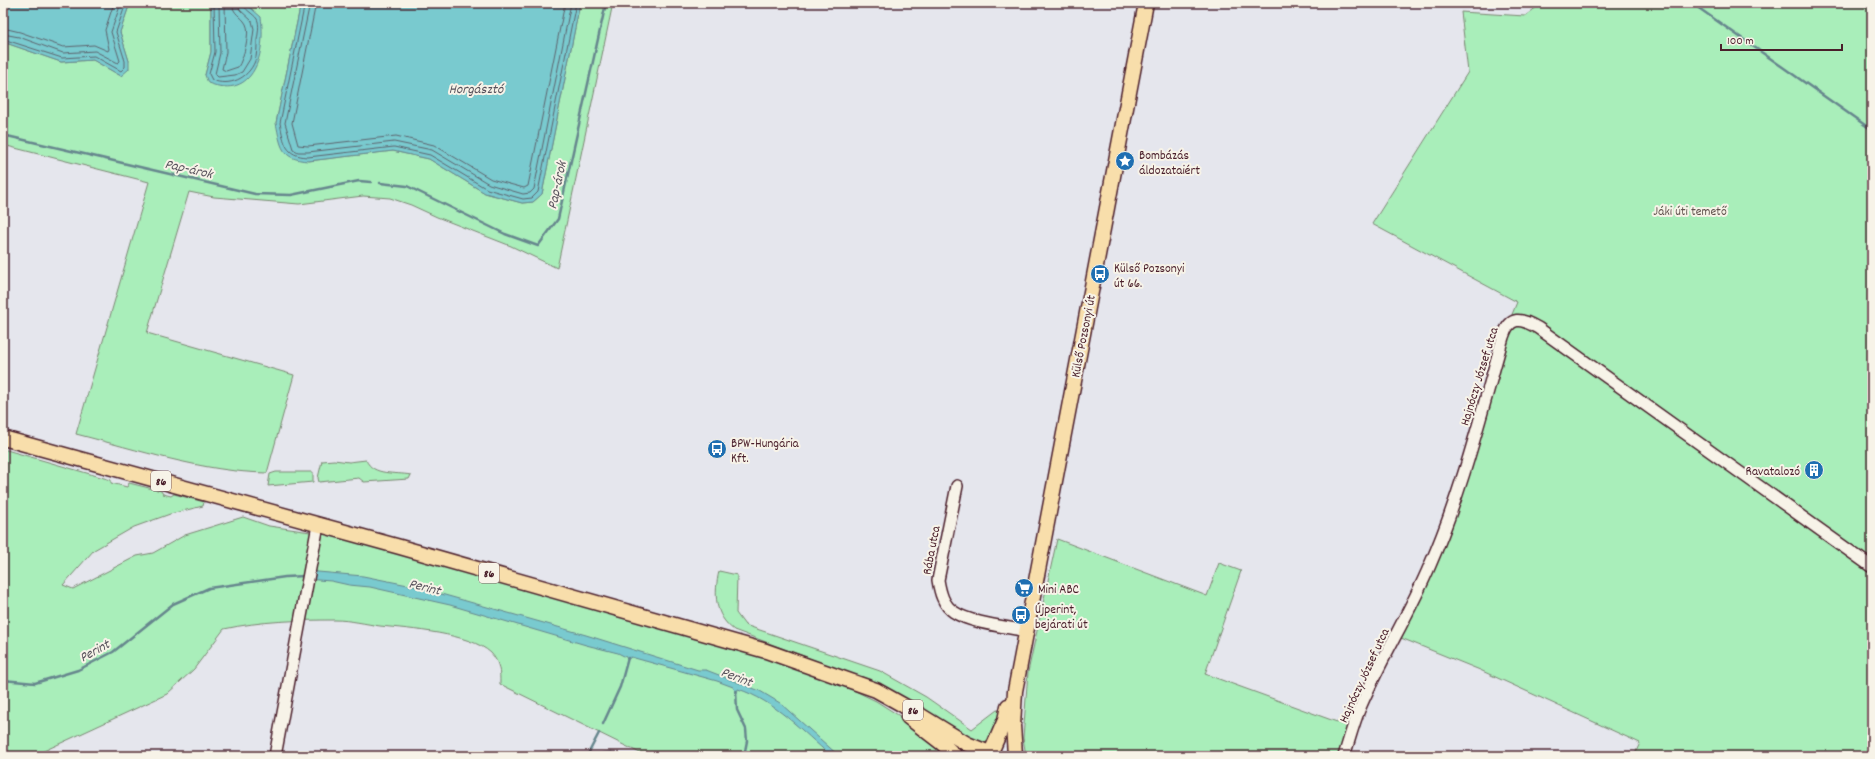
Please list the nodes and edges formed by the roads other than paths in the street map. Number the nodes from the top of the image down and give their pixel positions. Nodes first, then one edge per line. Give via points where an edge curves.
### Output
1 (1146, 3) edge
2 (3, 438) edge
3 (958, 486) dead end
4 (318, 525) junction
5 (1872, 567) edge
6 (1026, 631) junction
7 (1019, 669) junction
8 (835, 675) junction
9 (987, 753) edge
10 (1016, 755) edge
11 (275, 756) edge
12 (955, 756) edge
13 (1344, 756) edge

1 - 6 main road, Külső Pozsonyi út
2 - 4 main road, 86
3 - 6 street, Rába utca via 938,580 940,592 954,613 977,621
4 - 8 main road, 86 via 740,643
4 - 11 street
5 - 13 street, Hajnóczy József utca via 1538,328 1517,319 1506,328 1469,457 1442,536 1416,599 1359,710
6 - 7 main road, Külső Pozsonyi út
7 - 9 main road via 1005,720
7 - 10 main road via 1013,702
8 - 9 main road, 86 via 883,694 966,744
8 - 12 main road, 86 via 894,707
9 - 10 main road, 86 via 1007,750

